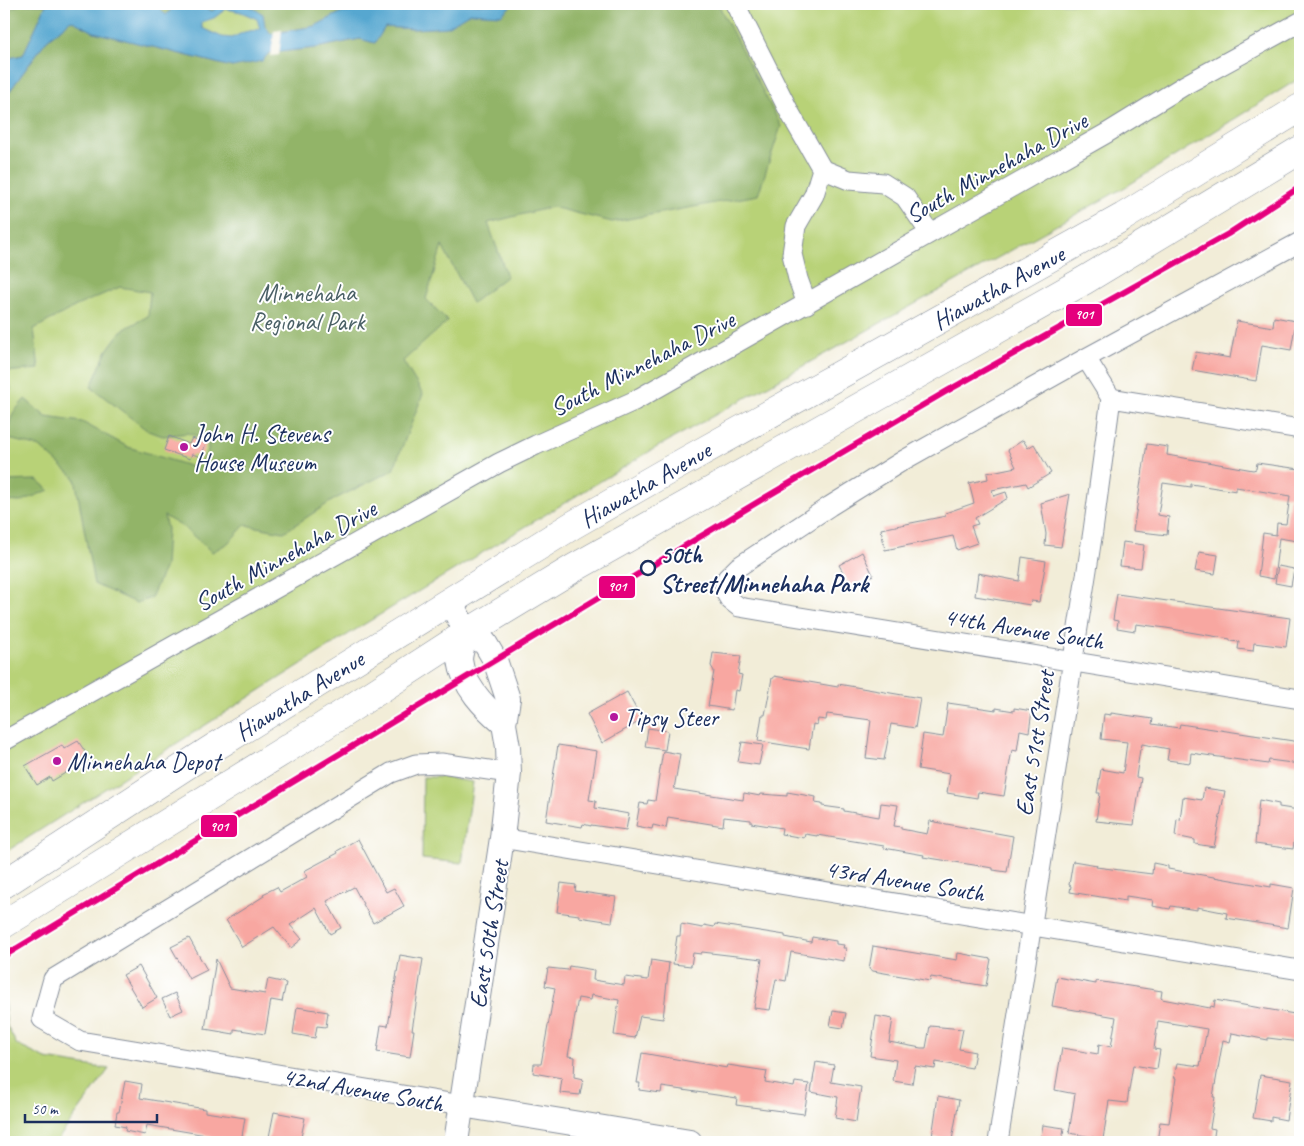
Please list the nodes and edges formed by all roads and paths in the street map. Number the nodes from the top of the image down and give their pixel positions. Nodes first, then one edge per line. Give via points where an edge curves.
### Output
1 (735, 4) edge
2 (1300, 22) edge
3 (1300, 108) edge
4 (1300, 150) edge
5 (822, 169) junction
6 (930, 233) junction
7 (1300, 242) edge
8 (807, 304) junction
9 (1086, 358) junction
10 (1111, 398) junction
11 (1300, 429) edge
12 (450, 602) junction
13 (467, 632) junction
14 (1073, 661) junction
15 (1300, 699) edge
16 (504, 724) junction
17 (4, 742) edge
18 (509, 774) junction
19 (502, 838) junction
20 (4, 884) edge
21 (4, 924) edge
22 (1031, 926) junction
23 (1300, 970) edge
24 (462, 1105) junction
25 (456, 1142) edge
26 (690, 1142) edge
27 (998, 1142) edge

1 - 5 street
2 - 6 street, South Minnehaha Drive
3 - 12 highway, Hiawatha Avenue via 1123,217 662,474
4 - 13 highway, Hiawatha Avenue via 1085,280 574,568
5 - 6 street via 849,180 883,183 905,197
5 - 8 street via 814,195 796,226 792,254
6 - 8 street, South Minnehaha Drive
7 - 9 street
8 - 17 street, South Minnehaha Drive via 634,401 493,467
9 - 10 street
9 - 14 street, 44th Avenue South via 904,460 830,506 738,567 727,578 724,590 739,607
10 - 11 street
10 - 14 street, East 51st Street
12 - 13 street, East 50th Street
12 - 20 highway, Hiawatha Avenue via 210,750
13 - 16 street, East 50th Street via 485,643 495,660 508,699
13 - 16 street via 460,658 466,677 481,704
13 - 21 highway, Hiawatha Avenue via 322,727
14 - 15 street, 44th Avenue South
14 - 22 street, East 51st Street
16 - 18 street, East 50th Street
18 - 19 street, East 50th Street
18 - 24 street, 42nd Avenue South via 441,763 416,764 391,773 53,979 42,1019 80,1041
19 - 22 street, 43rd Avenue South
19 - 24 street, East 50th Street
22 - 23 street, 43rd Avenue South
22 - 27 street, East 51st Street
24 - 25 street, East 50th Street
24 - 26 street, 42nd Avenue South

